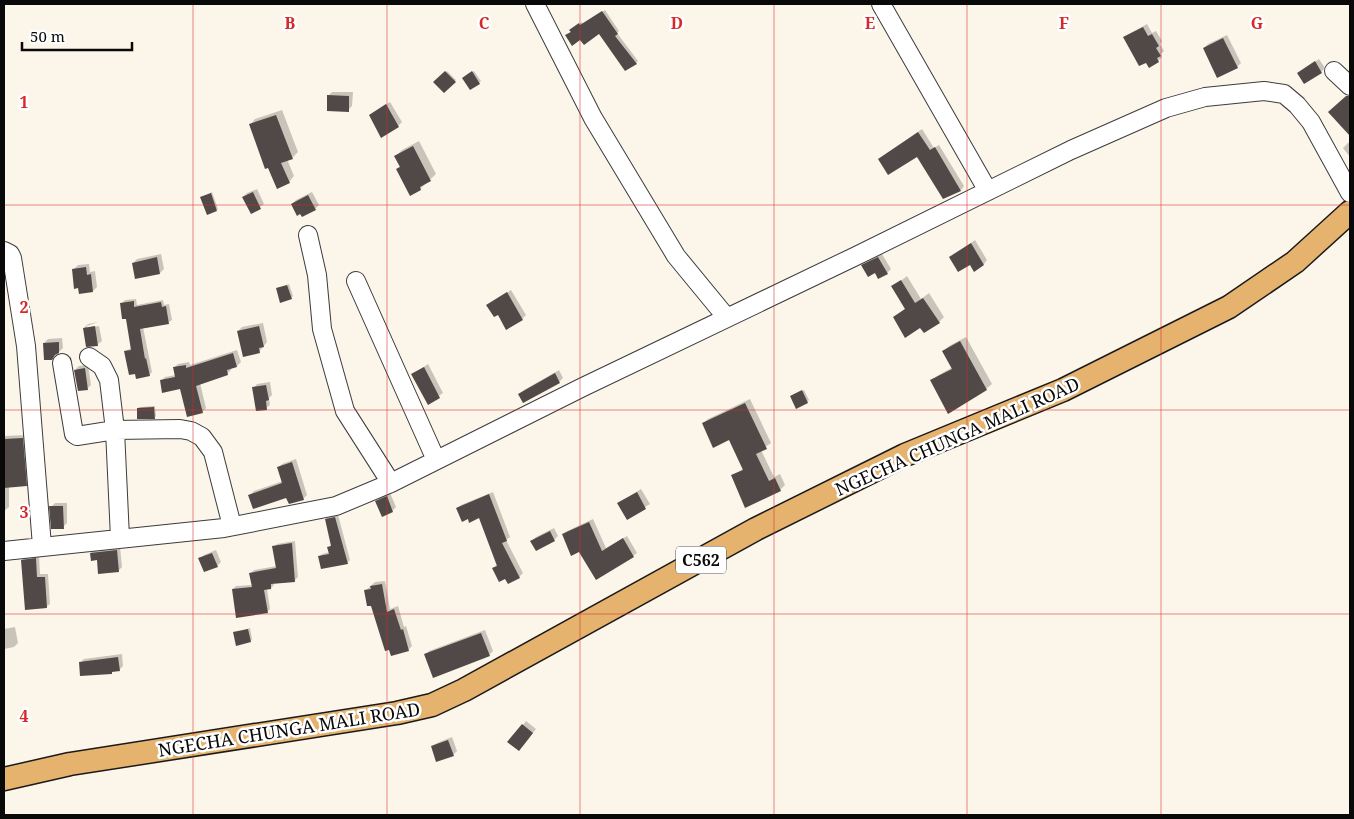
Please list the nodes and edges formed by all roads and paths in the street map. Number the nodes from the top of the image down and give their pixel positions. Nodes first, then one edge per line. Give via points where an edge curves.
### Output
1 (535, 4) edge
2 (881, 4) edge
3 (1334, 71) dead end
4 (1350, 86) edge
5 (988, 191) junction
6 (1350, 193) edge
7 (1350, 212) edge
8 (308, 235) dead end
9 (4, 251) edge
10 (356, 282) dead end
11 (727, 318) junction
12 (89, 357) dead end
13 (62, 363) dead end
14 (115, 430) junction
15 (436, 460) junction
16 (391, 482) junction
17 (232, 526) junction
18 (120, 538) junction
19 (42, 546) junction
20 (4, 550) edge
21 (4, 779) edge

1 - 11 street via 593,118 676,256
2 - 5 street
3 - 4 street
5 - 6 street via 1166,108 1205,97 1264,91 1284,94 1297,105
5 - 11 street
7 - 21 main road, NGECHA CHUNGA MALI ROAD / C562 via 1295,262 1228,307 1063,390 904,455 756,529 432,705 70,764
8 - 16 street via 317,275 322,329 345,412
9 - 19 street via 12,258 26,346
10 - 15 street
11 - 15 street
12 - 14 street via 107,374
13 - 14 street via 74,434
14 - 17 street via 180,429 202,437 213,452
14 - 18 street
15 - 16 street
16 - 17 street via 336,506
17 - 18 street
18 - 19 street
19 - 20 street

